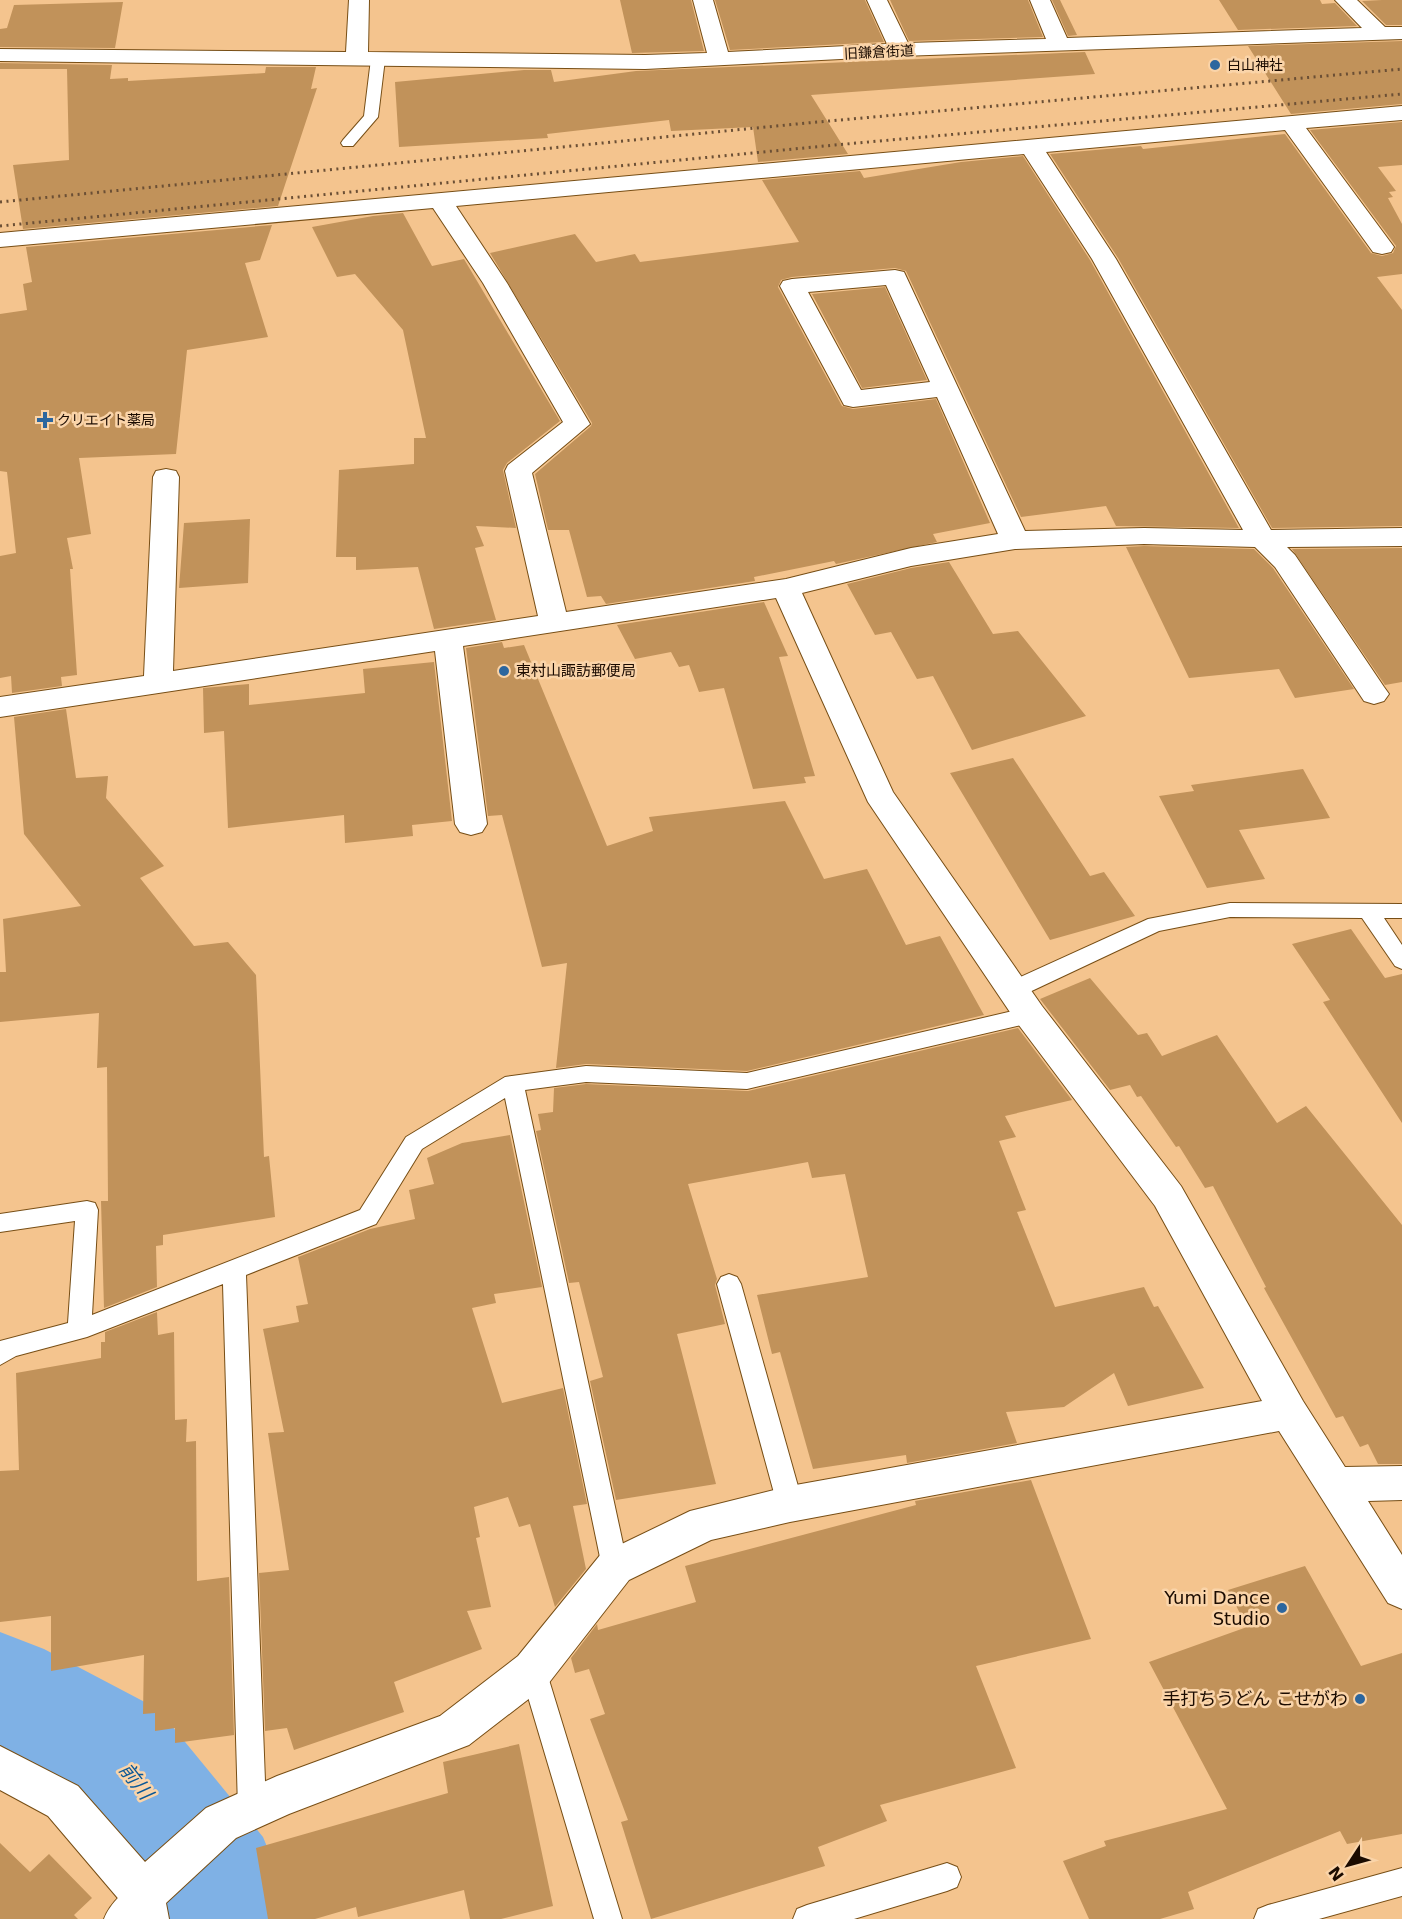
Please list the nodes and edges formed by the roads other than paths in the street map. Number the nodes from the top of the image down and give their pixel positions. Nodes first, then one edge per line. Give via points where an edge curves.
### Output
1 (359, 0) edge
2 (703, 0) edge
3 (877, 0) edge
4 (1040, 0) edge
5 (1345, 0) edge
6 (1402, 33) edge
7 (1380, 34) junction
8 (1059, 45) junction
9 (900, 50) junction
10 (0, 56) edge
11 (368, 59) junction
12 (720, 60) junction
13 (1402, 113) edge
14 (1291, 123) junction
15 (348, 143) dead end
16 (1030, 145) junction
17 (440, 200) junction
18 (0, 240) edge
19 (1382, 247) dead end
20 (945, 388) junction
21 (166, 477) dead end
22 (1402, 537) edge
23 (1262, 539) junction
24 (1015, 540) junction
25 (786, 588) junction
26 (554, 624) junction
27 (448, 640) junction
28 (158, 683) junction
29 (1374, 693) dead end
30 (0, 706) edge
31 (471, 824) dead end
32 (1368, 911) junction
33 (1402, 911) edge
34 (1402, 961) edge
35 (1022, 1003) junction
36 (513, 1083) junction
37 (0, 1223) edge
38 (234, 1269) junction
39 (729, 1284) dead end
40 (79, 1330) junction
41 (0, 1355) edge
42 (1289, 1413) junction
43 (1402, 1483) edge
44 (1333, 1485) junction
45 (790, 1503) junction
46 (615, 1567) junction
47 (1402, 1590) edge
48 (533, 1670) junction
49 (0, 1767) edge
50 (237, 1816) junction
51 (947, 1876) dead end
52 (1402, 1882) edge
53 (139, 1905) edge
54 (608, 1919) edge
55 (807, 1919) edge
56 (1268, 1919) edge

1 - 11 street
2 - 12 street
3 - 9 street
4 - 8 street
5 - 7 street
6 - 7 street, 旧鎌倉街道
7 - 8 street, 旧鎌倉街道
8 - 9 street, 旧鎌倉街道
9 - 12 street, 旧鎌倉街道
10 - 11 street, 旧鎌倉街道
11 - 12 street, 旧鎌倉街道
11 - 15 lane via 371,117
13 - 14 street
14 - 16 street
14 - 19 street
16 - 17 street
16 - 23 street via 1104,259
17 - 18 street
17 - 26 street via 495,283 577,424 518,471
20 - 20 street via 896,277 792,286 853,399
20 - 24 street
21 - 28 street
22 - 23 street
23 - 24 street via 1144,536
23 - 29 street via 1285,561
24 - 25 street via 911,558
25 - 26 street
25 - 35 street via 879,795
26 - 27 street
27 - 28 street
27 - 31 street
28 - 30 street
32 - 33 lane
32 - 34 lane
32 - 35 lane via 1230,910 1155,924
35 - 36 lane via 747,1081 586,1074
35 - 42 street via 1168,1196
36 - 38 lane via 414,1143 368,1217
36 - 46 lane
37 - 40 lane via 87,1210
38 - 40 lane
38 - 50 lane
39 - 45 lane
40 - 41 lane via 9,1348
42 - 44 street
42 - 45 street
43 - 44 street
44 - 47 street
45 - 46 street via 704,1524
46 - 48 street
48 - 50 street via 454,1731
48 - 54 lane
49 - 53 street via 63,1801
50 - 53 street
51 - 55 lane
52 - 56 lane

